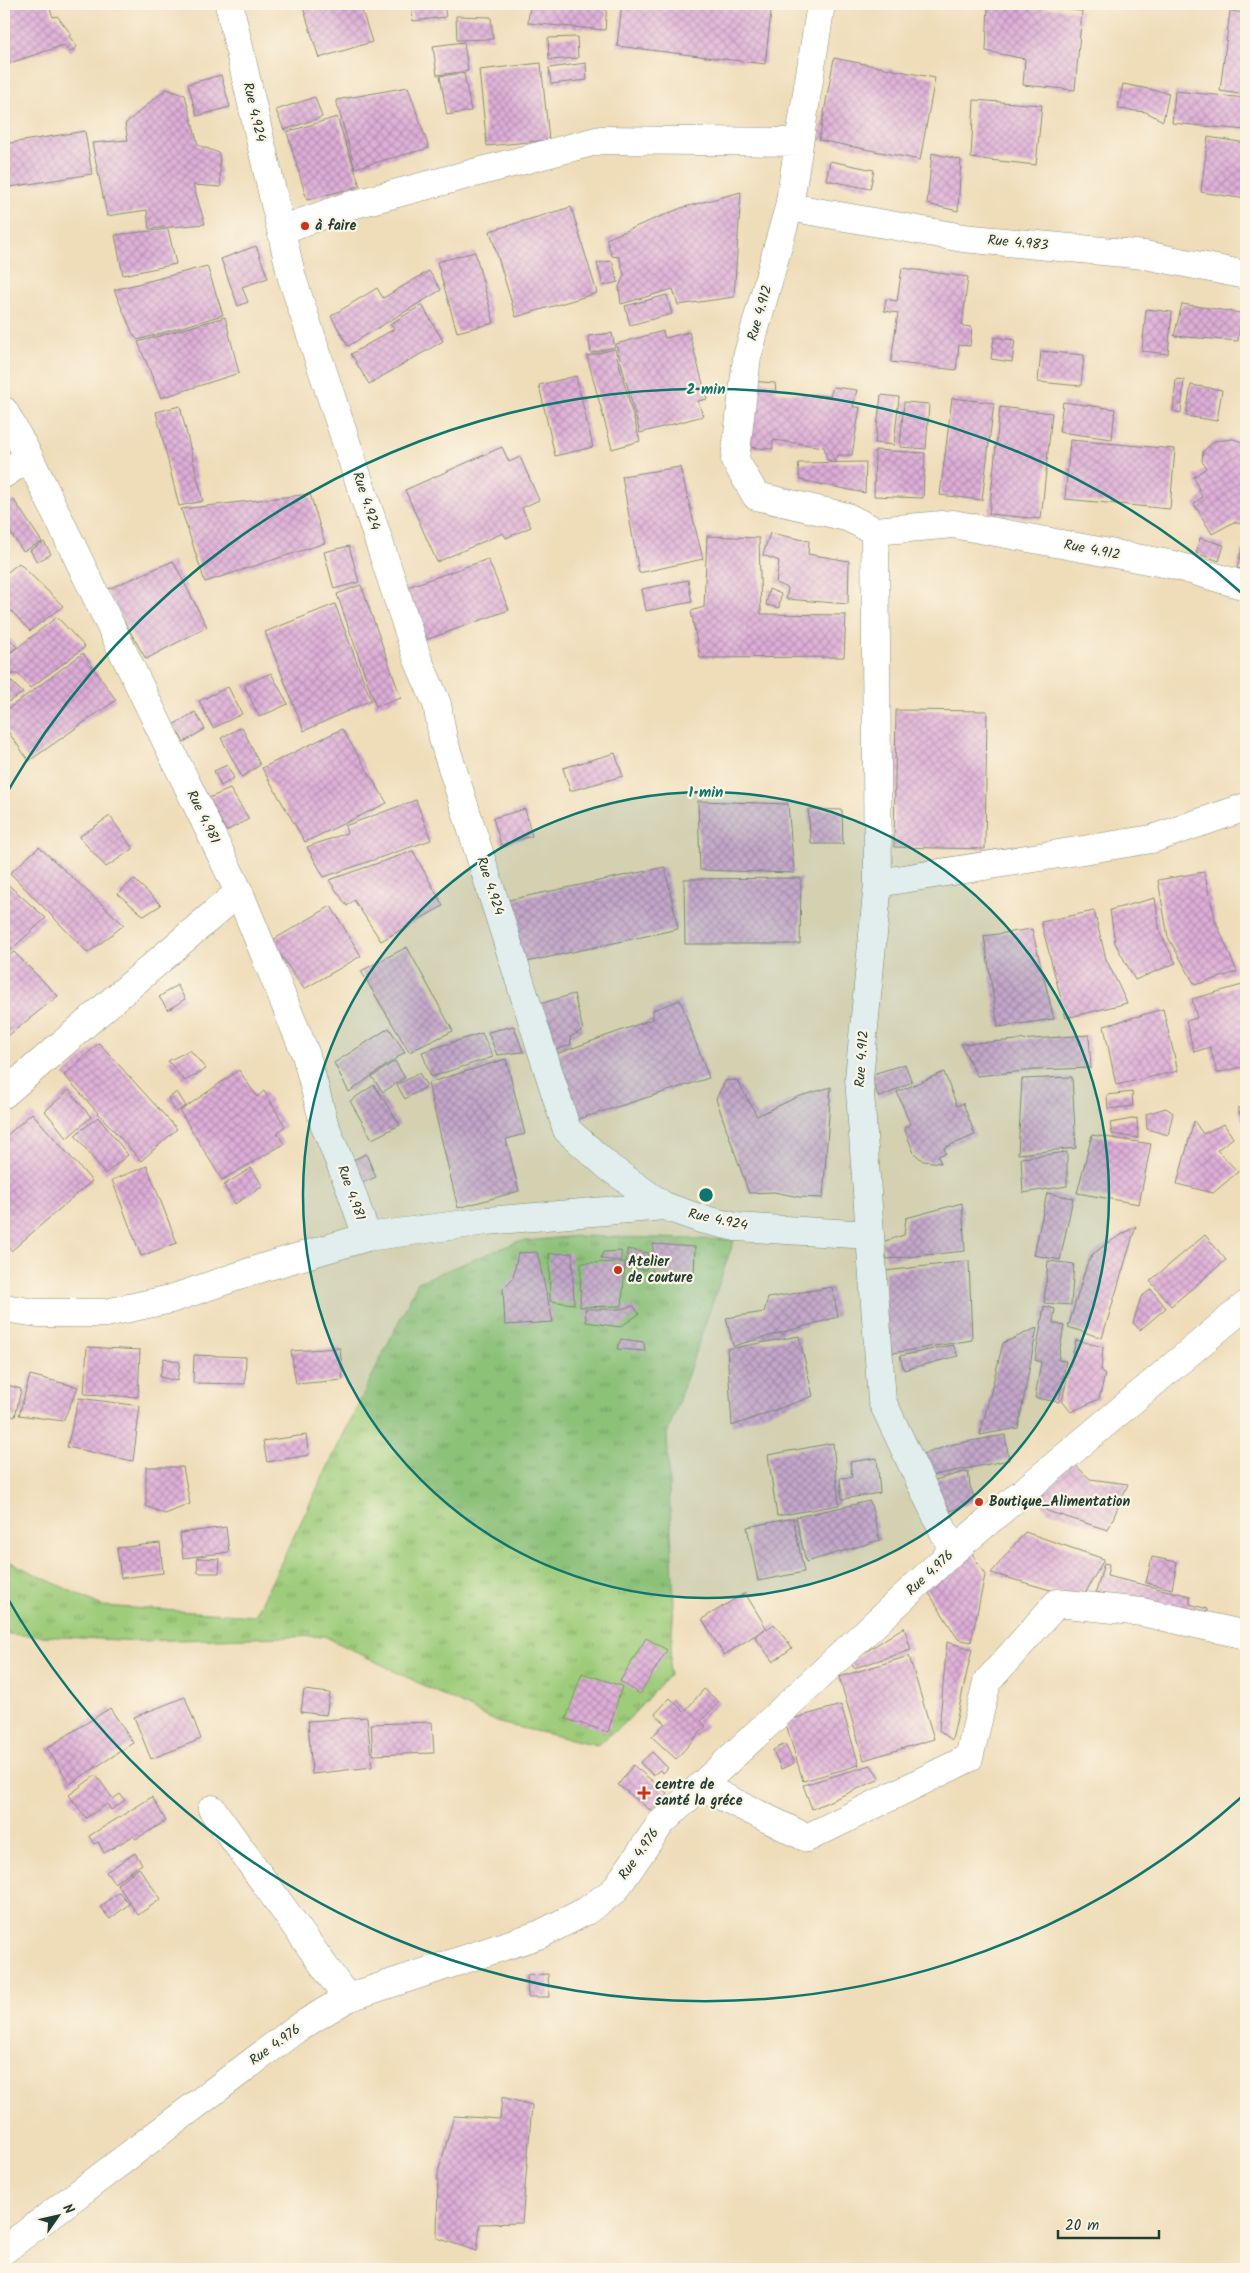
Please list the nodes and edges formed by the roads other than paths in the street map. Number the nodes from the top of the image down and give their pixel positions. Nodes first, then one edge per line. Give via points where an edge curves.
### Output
1 (230, 4) edge
2 (821, 4) edge
3 (799, 142) junction
4 (789, 207) junction
5 (281, 230) junction
6 (1246, 275) edge
7 (4, 411) edge
8 (29, 457) junction
9 (4, 474) edge
10 (875, 531) junction
11 (1246, 586) edge
12 (1246, 807) edge
13 (878, 883) junction
14 (239, 892) junction
15 (6, 1086) edge
16 (664, 1206) junction
17 (870, 1235) junction
18 (367, 1238) junction
19 (1246, 1305) edge
20 (4, 1308) edge
21 (954, 1551) junction
22 (1246, 1635) edge
23 (701, 1786) junction
24 (212, 1809) dead end
25 (347, 1998) junction
26 (4, 2250) edge

1 - 5 street, Rue 4.924
2 - 3 street, Rue 4.912
3 - 4 street, Rue 4.912
3 - 5 street via 600,140 348,206
4 - 6 street, Rue 4.983 via 963,238 1145,256
4 - 10 street, Rue 4.912 via 747,357 735,460 756,496 847,517
5 - 16 street, Rue 4.924 via 292,278 415,651 437,704 443,739 568,1130 610,1168
7 - 8 street, Rue 4.981
8 - 9 street
8 - 14 street, Rue 4.981
10 - 11 street, Rue 4.912 via 953,524 1174,565
10 - 13 street, Rue 4.912
12 - 13 street via 1152,840
13 - 17 street, Rue 4.912 via 859,1078
14 - 15 street
14 - 18 street, Rue 4.981 via 306,1055 324,1123
16 - 17 street, Rue 4.924 via 736,1227
16 - 18 street via 487,1220
17 - 21 street via 882,1401
18 - 20 street via 265,1267 171,1299 106,1313 37,1313
19 - 21 street, Rue 4.976
21 - 23 street, Rue 4.976
22 - 23 street via 1142,1612 1057,1603 987,1682 969,1758 807,1838
23 - 25 street, Rue 4.976 via 661,1822 614,1891 586,1911 541,1934
24 - 25 street
25 - 26 street, Rue 4.976 via 296,2029

